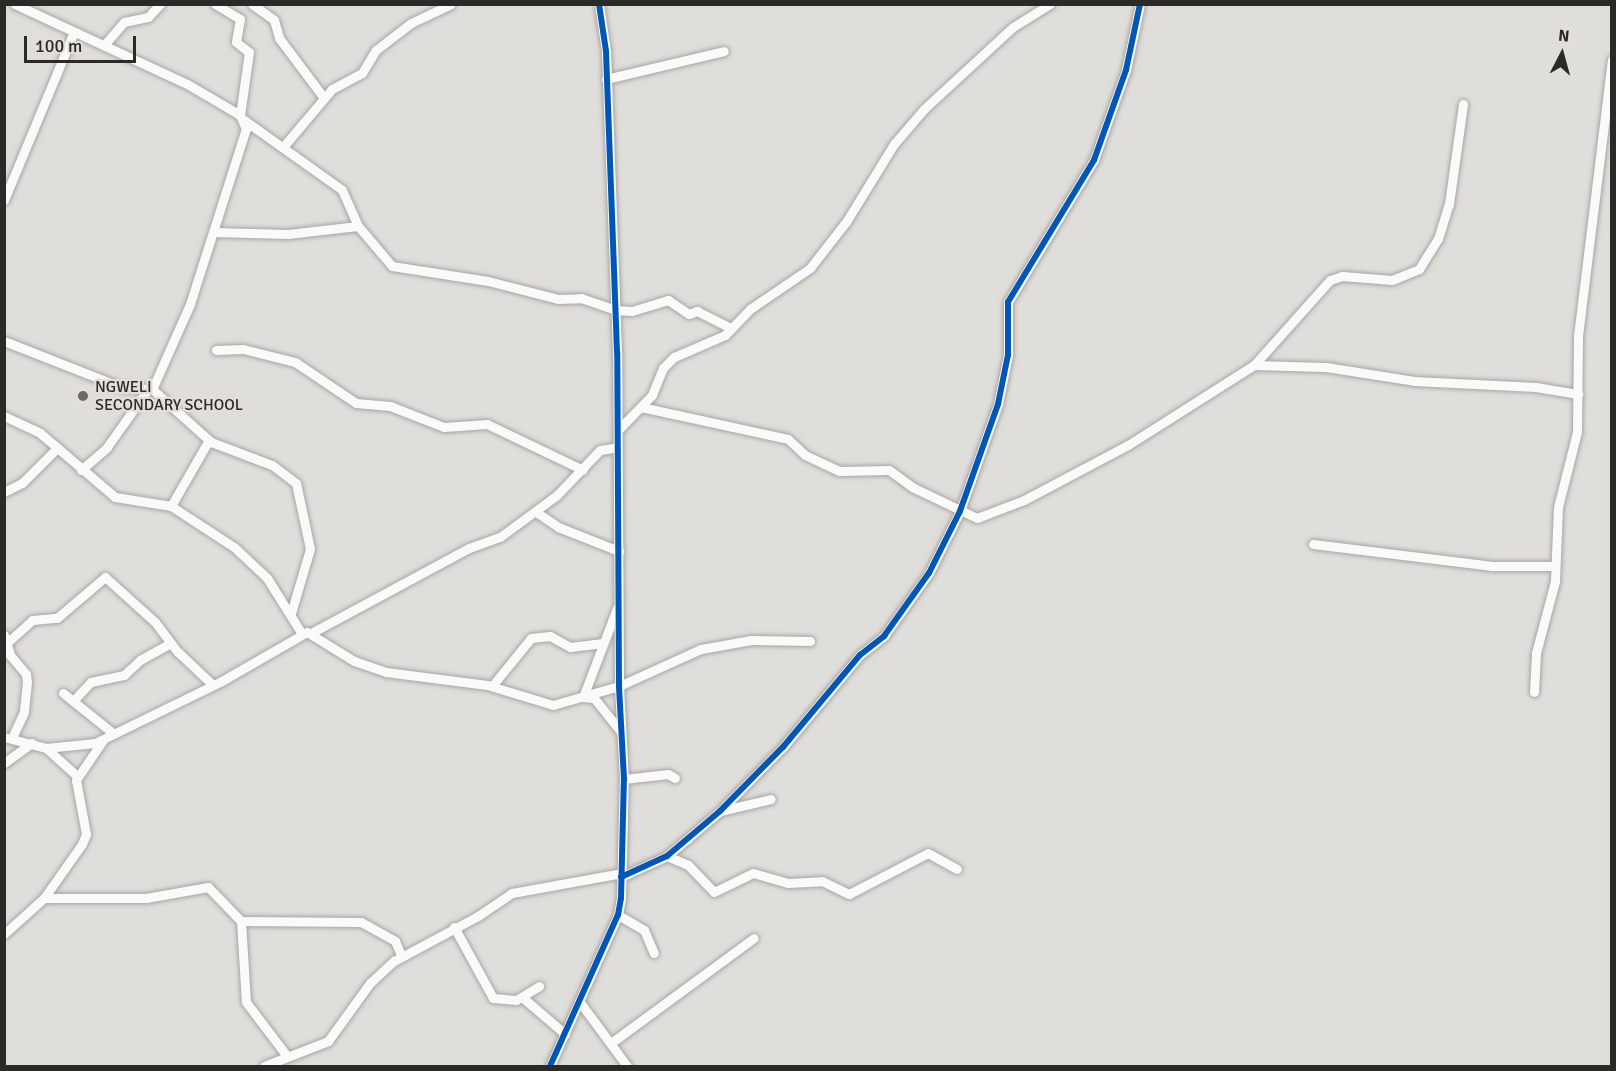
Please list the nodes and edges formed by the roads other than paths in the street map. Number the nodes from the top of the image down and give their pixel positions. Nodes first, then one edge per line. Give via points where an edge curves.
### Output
1 (15, 4) edge
2 (160, 4) edge
3 (215, 4) edge
4 (252, 4) edge
5 (451, 4) edge
6 (599, 4) edge
7 (1050, 4) edge
8 (1140, 4) edge
9 (74, 32) junction
10 (104, 45) junction
11 (724, 51) dead end
12 (1611, 60) edge
13 (606, 79) junction
14 (324, 98) junction
15 (1463, 104) dead end
16 (242, 117) junction
17 (283, 147) junction
18 (4, 201) edge
19 (358, 226) junction
20 (214, 232) junction
21 (615, 310) junction
22 (729, 327) junction
23 (4, 341) edge
24 (216, 350) dead end
25 (1254, 365) junction
26 (149, 388) junction
27 (1578, 394) junction
28 (640, 407) junction
29 (4, 416) edge
30 (618, 430) junction
31 (209, 440) junction
32 (618, 447) junction
33 (56, 449) junction
34 (81, 470) junction
35 (583, 470) junction
36 (4, 492) edge
37 (171, 506) junction
38 (960, 511) junction
39 (536, 512) junction
40 (1313, 544) dead end
41 (619, 551) junction
42 (1553, 566) junction
43 (619, 603) junction
44 (291, 613) junction
45 (313, 632) junction
46 (302, 634) junction
47 (7, 638) edge
48 (810, 641) dead end
49 (171, 643) junction
50 (601, 643) junction
51 (213, 685) junction
52 (492, 686) junction
53 (618, 686) junction
54 (1534, 692) dead end
55 (63, 693) dead end
56 (583, 697) junction
57 (73, 701) junction
58 (621, 732) junction
59 (114, 734) junction
60 (8, 738) edge
61 (103, 740) junction
62 (32, 743) junction
63 (46, 748) junction
64 (4, 763) edge
65 (77, 776) junction
66 (675, 778) dead end
67 (624, 779) junction
68 (771, 799) dead end
69 (720, 811) junction
70 (667, 856) junction
71 (957, 869) dead end
72 (621, 875) junction
73 (44, 898) junction
74 (618, 915) junction
75 (241, 921) junction
76 (454, 927) junction
77 (4, 934) edge
78 (754, 938) dead end
79 (654, 953) dead end
80 (401, 955) junction
81 (539, 986) dead end
82 (522, 997) junction
83 (579, 1000) junction
84 (565, 1034) junction
85 (611, 1043) junction
86 (287, 1056) junction
87 (264, 1066) edge
88 (550, 1066) edge
89 (627, 1066) edge

1 - 9 street
2 - 10 street via 151,15 124,22
3 - 16 street via 240,19 236,42 249,52
4 - 14 street via 274,20 279,38
5 - 14 street via 411,23 376,50 362,73
6 - 13 street
7 - 22 street via 1020,22 993,50 954,77 894,144 846,222 810,268
8 - 38 street via 1130,59 1094,160 1008,302 1008,355 999,404
9 - 10 street
9 - 18 street
10 - 16 street
11 - 13 street
12 - 27 street via 1578,336
13 - 21 street
14 - 17 street
15 - 25 street via 1447,212 1438,239 1419,268 1392,280 1342,276 1330,279
16 - 17 street
16 - 20 street via 242,150
17 - 19 street via 342,190
19 - 20 street via 288,234
19 - 21 street via 392,266 488,281 567,300 581,298
20 - 26 street via 190,304
21 - 22 street via 632,311 668,300 689,314 697,311
21 - 30 street
22 - 28 street via 721,337 674,357
23 - 26 street via 111,383
24 - 35 street via 243,349 296,362 356,403 390,406 444,427 487,424
25 - 27 street via 1326,367 1414,381 1536,387
25 - 38 street via 1140,438 1024,500 976,518
26 - 31 street
26 - 34 street via 107,447
27 - 42 street via 1576,439 1558,507
28 - 30 street
28 - 38 street via 788,440 805,455 840,471 889,470
29 - 33 street via 40,433
30 - 32 street
31 - 37 street
31 - 44 street via 227,451 272,465 296,483 310,549
32 - 35 street via 600,450
32 - 41 street
33 - 34 street
33 - 36 street via 22,483
34 - 37 street via 123,501
35 - 39 street
37 - 44 street via 234,547 267,578
38 - 69 street via 929,573 884,636 860,655 783,747
39 - 41 street via 558,527
39 - 45 street via 500,537 469,548
40 - 42 street via 1491,566
41 - 43 street
42 - 54 street via 1555,581 1536,653
43 - 50 street
43 - 53 street
44 - 46 street
45 - 46 street
45 - 52 street via 341,654 386,672
46 - 51 street
47 - 49 street via 32,620 57,618 105,577 155,622
47 - 60 street via 10,655 27,674 24,712
48 - 53 street via 725,643 677,657
49 - 51 street
49 - 57 street via 140,660 124,675 91,682
50 - 52 street via 574,647 550,636 531,638
50 - 56 street
51 - 59 street
52 - 56 street via 553,705
53 - 56 street
53 - 58 street
55 - 57 street
56 - 58 street via 594,698
57 - 59 street
58 - 67 street
59 - 61 street
60 - 62 street
61 - 63 street
61 - 65 street
62 - 63 street
62 - 64 street
63 - 65 street
65 - 73 street via 86,834
66 - 67 street via 668,774
67 - 72 street
68 - 69 street
69 - 70 street
70 - 71 street via 688,865 714,892 753,873 788,882 822,881 849,894 928,853
70 - 72 street
72 - 74 street
72 - 76 street via 512,892
73 - 75 street via 147,898 208,887
73 - 77 street
74 - 79 street via 644,930
74 - 83 street
75 - 80 street via 361,921 395,941
75 - 86 street via 246,1002
76 - 80 street
76 - 82 street via 493,998
78 - 85 street
80 - 86 street via 369,983 345,1024 328,1041
81 - 82 street
82 - 84 street
83 - 84 street
83 - 85 street
84 - 88 street
85 - 89 street
86 - 87 street

